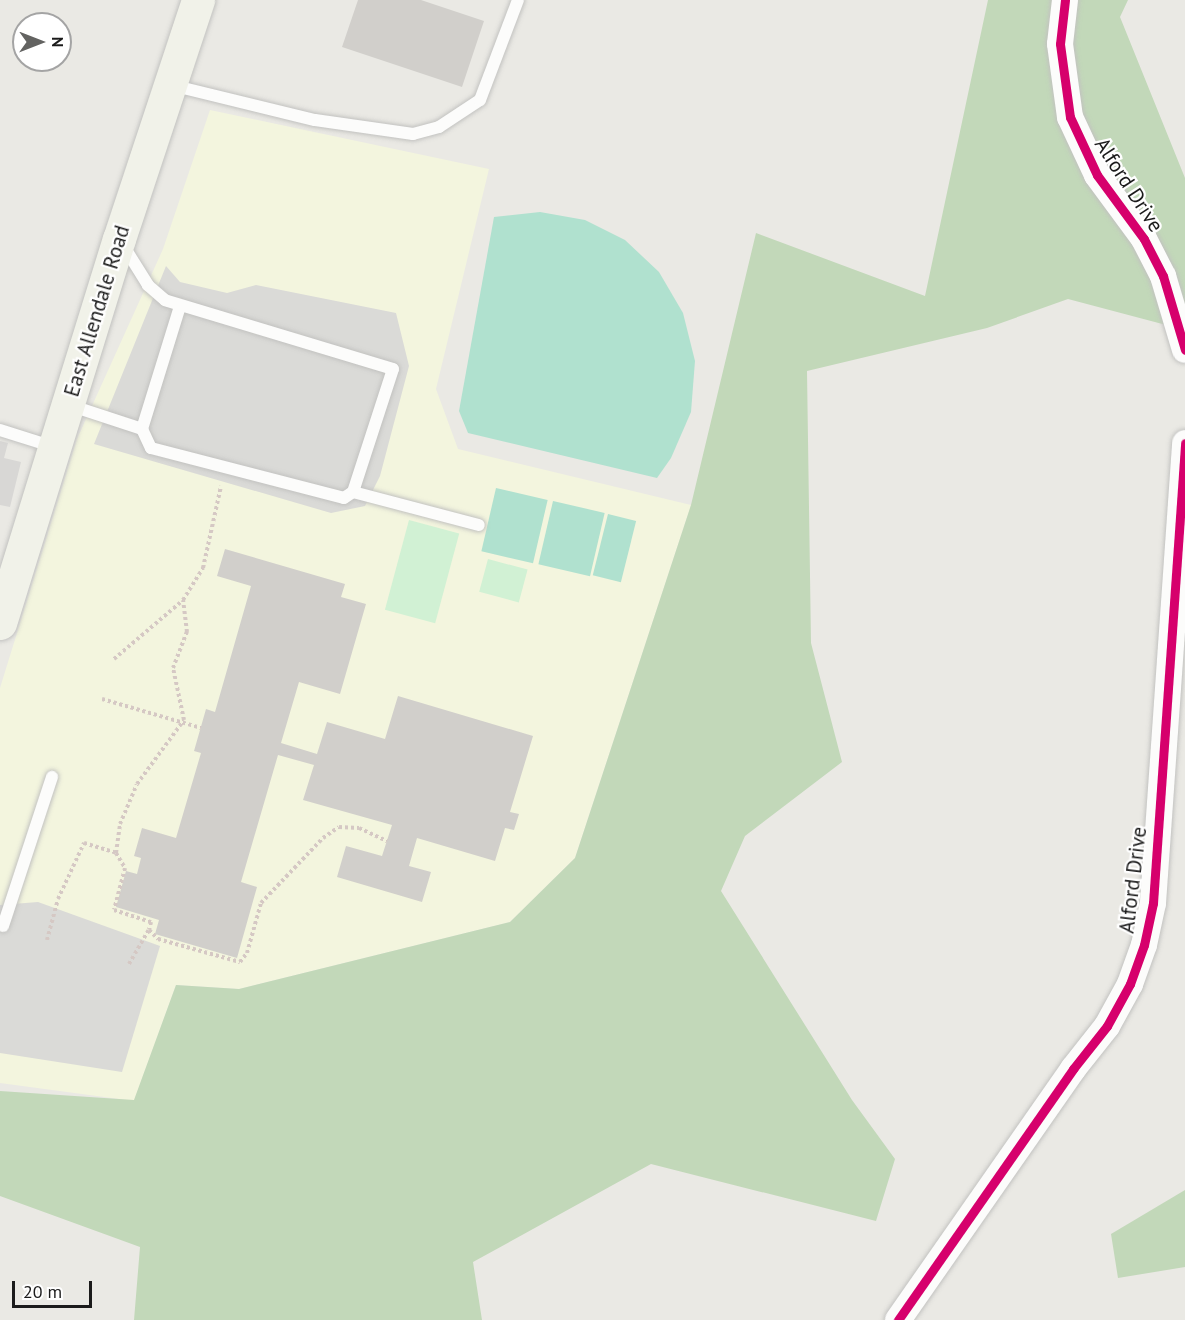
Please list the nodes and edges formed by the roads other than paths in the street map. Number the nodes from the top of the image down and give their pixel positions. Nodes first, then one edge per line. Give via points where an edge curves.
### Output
1 (198, 0) edge
2 (518, 0) edge
3 (1065, 0) edge
4 (170, 85) junction
5 (119, 239) junction
6 (180, 306) junction
7 (1185, 350) edge
8 (68, 404) junction
9 (142, 429) junction
10 (0, 430) edge
11 (1185, 443) edge
12 (55, 447) junction
13 (353, 492) junction
14 (479, 525) dead end
15 (0, 623) edge
16 (52, 777) dead end
17 (3, 926) dead end
18 (898, 1320) edge

1 - 4 main road, East Allendale Road
2 - 4 lane via 480,100 439,127 413,134 315,120
3 - 7 street, Alford Drive via 1060,44 1070,117 1097,175 1144,239 1163,276
4 - 5 main road, East Allendale Road
5 - 6 lane via 153,291
5 - 8 main road, East Allendale Road
6 - 9 lane
6 - 13 lane via 393,369
8 - 9 lane
8 - 12 main road, East Allendale Road
9 - 13 lane via 152,448 344,498
10 - 12 lane
11 - 18 street, Alford Drive via 1153,903 1144,945 1130,984 1107,1026
12 - 15 main road, East Allendale Road
13 - 14 lane
16 - 17 lane

